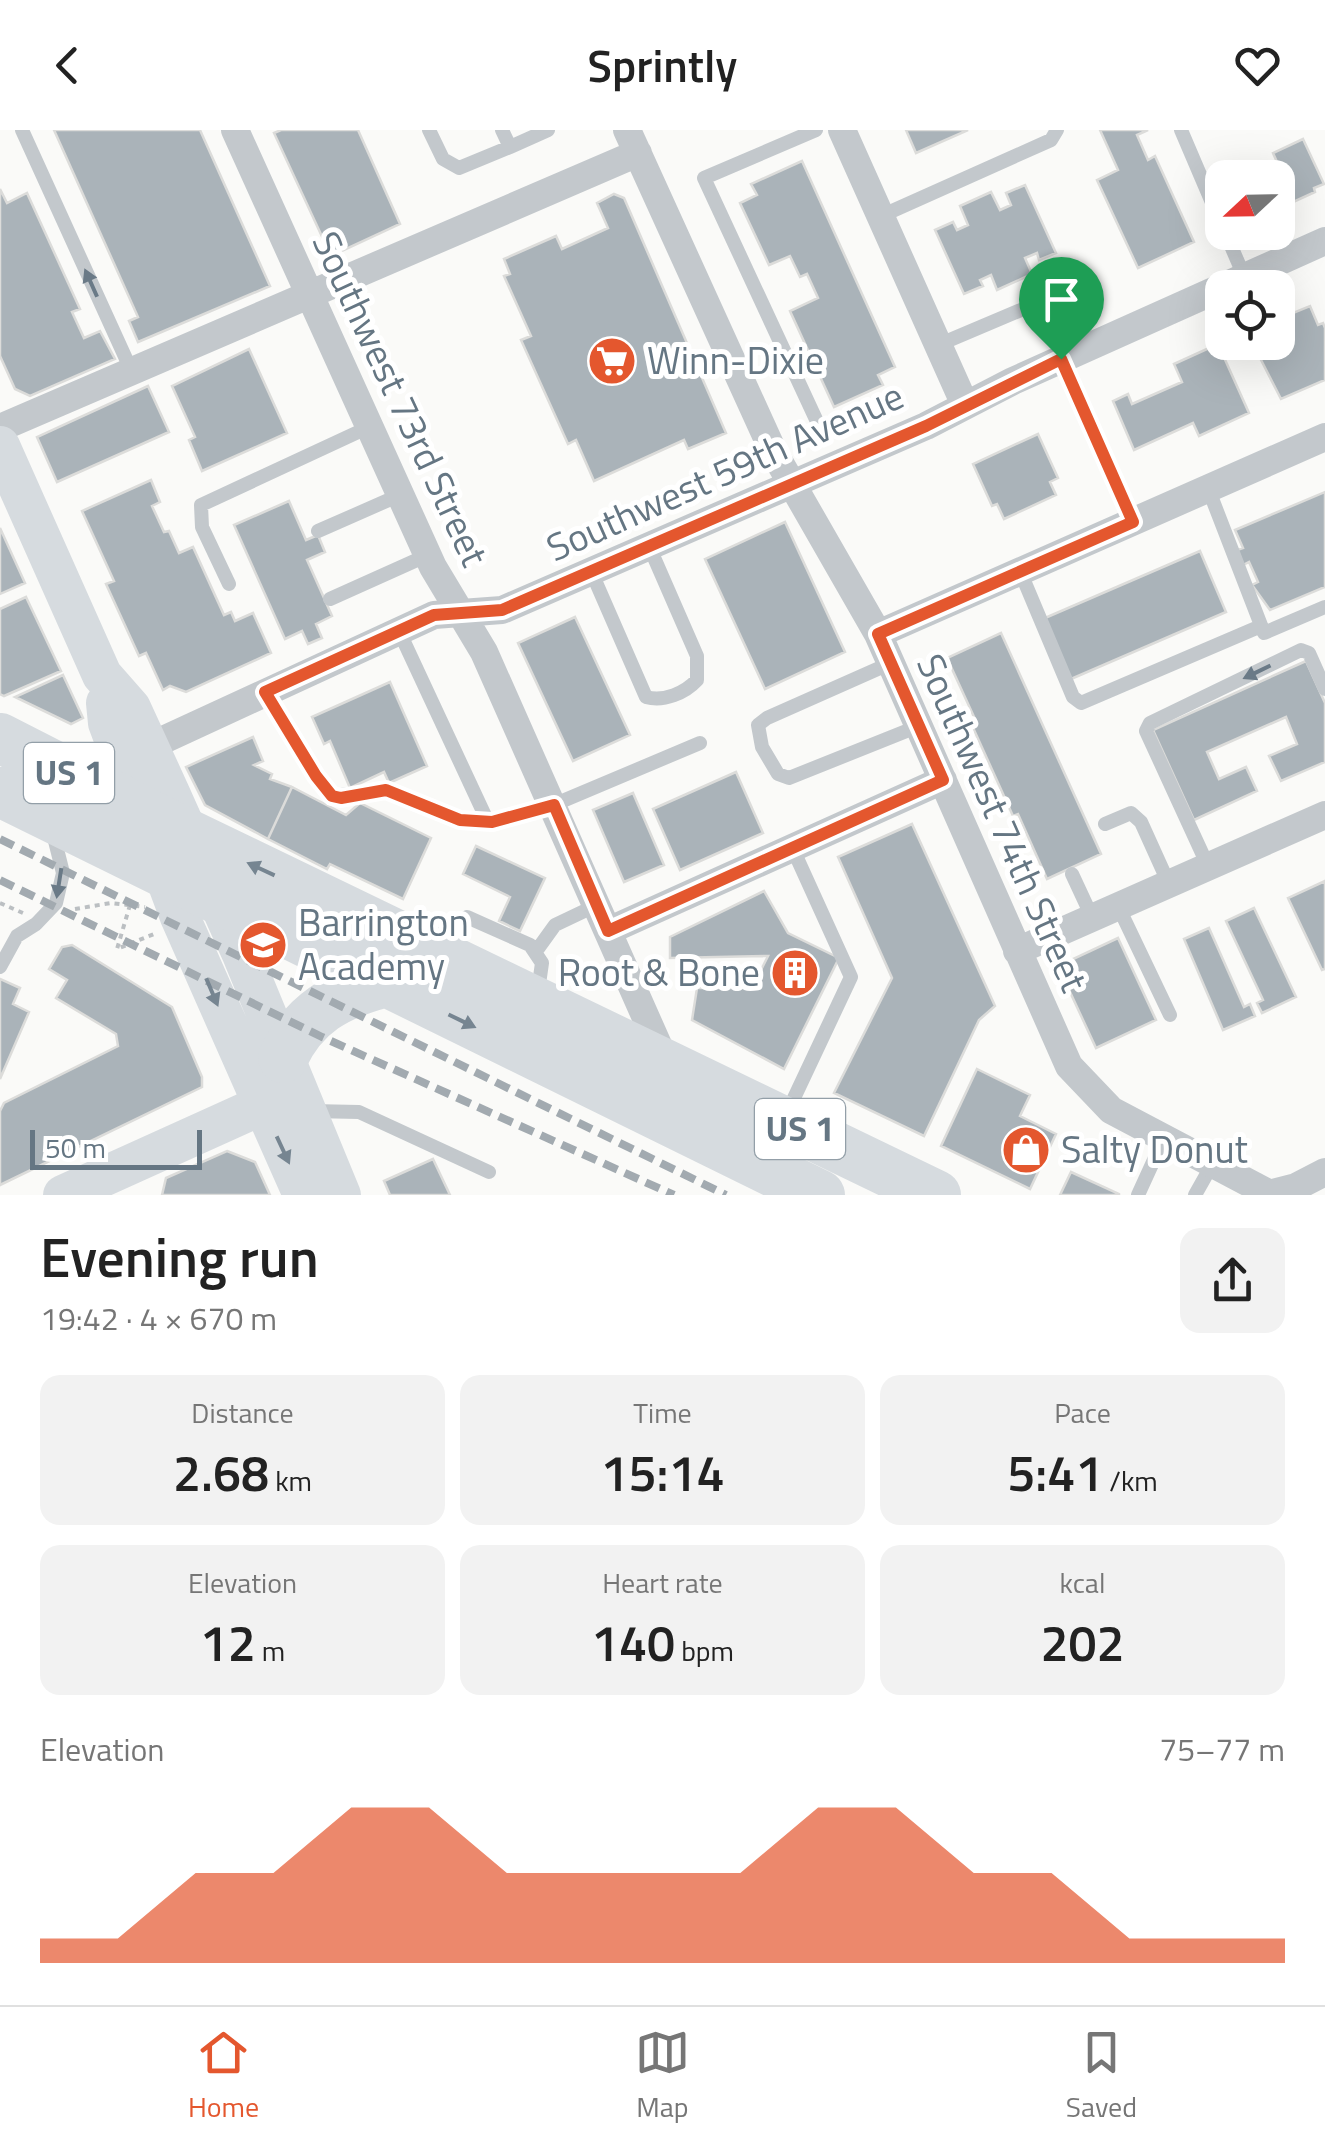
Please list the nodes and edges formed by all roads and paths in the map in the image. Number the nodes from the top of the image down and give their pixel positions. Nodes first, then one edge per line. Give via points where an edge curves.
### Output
1 (22, 130) edge
2 (234, 130) edge
3 (429, 130) edge
4 (502, 130) edge
5 (548, 130) edge
6 (816, 130) edge
7 (842, 130) edge
8 (1057, 130) edge
9 (1181, 130) edge
10 (632, 141) edge
11 (510, 146) junction
12 (1205, 185) edge
13 (881, 216) junction
14 (1325, 241) edge
15 (1258, 270) edge
16 (1080, 285) dead end
17 (1205, 294) edge
18 (310, 297) junction
19 (938, 345) junction
20 (1061, 359) junction
21 (132, 372) junction
22 (966, 405) junction
23 (369, 427) junction
24 (0, 428) edge
25 (820, 428) dead end
26 (1325, 437) edge
27 (0, 446) edge
28 (792, 485) junction
29 (1208, 488) junction
30 (400, 495) junction
31 (1133, 522) junction
32 (318, 532) dead end
33 (649, 546) junction
34 (428, 555) junction
35 (591, 571) junction
36 (1020, 571) junction
37 (229, 584) dead end
38 (330, 599) dead end
39 (1325, 607) edge
40 (462, 615) junction
41 (1261, 626) junction
42 (399, 632) junction
43 (878, 634) junction
44 (891, 663) junction
45 (102, 675) junction
46 (1325, 690) edge
47 (265, 692) junction
48 (918, 726) junction
49 (0, 738) edge
50 (700, 743) dead end
51 (148, 746) junction
52 (943, 780) junction
53 (0, 792) edge
54 (554, 805) junction
55 (139, 808) junction
56 (45, 815) junction
57 (1325, 815) edge
58 (487, 820) junction
59 (1105, 824) dead end
60 (792, 846) junction
61 (1208, 866) junction
62 (1072, 874) dead end
63 (157, 880) junction
64 (1169, 884) junction
65 (217, 900) junction
66 (0, 903) edge
67 (67, 911) dead end
68 (1105, 912) junction
69 (25, 914) dead end
70 (602, 918) junction
71 (157, 934) dead end
72 (17, 936) junction
73 (0, 938) edge
74 (422, 947) junction
75 (536, 950) junction
76 (1017, 951) junction
77 (0, 967) edge
78 (383, 983) junction
79 (536, 1001) junction
80 (1170, 1015) dead end
81 (283, 1058) junction
82 (665, 1061) junction
83 (262, 1105) junction
84 (783, 1120) junction
85 (312, 1130) junction
86 (698, 1135) junction
87 (1164, 1138) junction
88 (1212, 1162) junction
89 (490, 1172) dead end
90 (1325, 1172) edge
91 (1266, 1194) edge
92 (64, 1195) edge
93 (303, 1195) edge
94 (341, 1195) edge
95 (820, 1195) edge
96 (936, 1195) edge
97 (1138, 1195) edge
98 (1195, 1195) edge

21 -> 1 lane
2 - 18 street, Southwest 73rd Street
3 - 11 lane via 443,160 459,168
4 - 11 lane
5 - 11 lane
6 - 25 lane via 704,178
7 - 13 street
8 - 13 lane via 1051,140
9 - 12 lane
10 - 18 street
10 - 28 street, Southwest 74th Street
13 - 19 street
14 - 15 street, Southwest 59th Avenue
16 - 19 lane
17 - 20 street, Southwest 59th Avenue
18 - 21 street
18 - 23 street, Southwest 73rd Street
19 - 22 street
20 - 22 street, Southwest 59th Avenue
20 - 31 lane
21 - 24 street
22 - 28 street, Southwest 59th Avenue
23 - 30 street, Southwest 73rd Street
23 - 37 lane via 201,505 202,527
26 - 29 street
27 - 45 main road
28 - 33 street, Southwest 59th Avenue
28 - 43 street, Southwest 74th Street
29 - 31 street
29 - 41 lane
30 - 32 lane
30 - 34 street, Southwest 73rd Street
31 - 36 street
33 - 35 street, Southwest 59th Avenue
33 - 35 lane via 697,656 697,680 683,692 646,697
34 - 38 lane
34 - 40 street, Southwest 73rd Street
35 - 40 street, Southwest 59th Avenue via 502,610
36 - 41 lane via 1073,698 1081,702
36 - 43 street
39 - 41 lane via 1264,634
40 - 42 street, Southwest 59th Avenue via 434,615
40 - 54 street, Southwest 73rd Street
42 - 47 street, Southwest 59th Avenue
42 - 58 lane
43 - 44 street, Southwest 74th Street
44 - 48 street, Southwest 74th Street
44 - 48 lane via 767,718 758,725 762,747 778,774 788,778
45 - 51 main road via 131,708
45 - 55 main road via 108,722
46 -> 61 lane via 1309,653 1300,650 1150,723 1146,731
47 - 51 street, Southwest 59th Avenue
47 - 58 lane via 332,796 386,790 460,820
48 - 52 street, Southwest 74th Street
49 - 55 highway, US 1
50 - 54 lane
51 - 63 main road
52 - 60 street
52 - 76 street, Southwest 74th Street
53 - 56 highway, US 1
54 - 58 lane
54 - 70 street, Southwest 73rd Street
55 - 63 highway, US 1
56 - 63 highway, US 1
56 -> 72 lane via 63,874 56,902
57 - 61 street
59 - 64 lane via 1130,813 1141,822
60 - 70 street
60 - 84 lane via 851,977
61 - 64 street
62 - 68 lane
63 - 65 highway, US 1
63 - 67 path via 111,903
63 - 71 path via 117,948
74 -> 63 highway, US 1
63 -> 83 main road
64 - 68 street
65 - 78 highway, US 1
65 - 81 main road
66 - 69 path
68 - 76 street
68 - 80 lane
70 - 75 lane via 555,925
70 - 82 street, Southwest 73rd Street
72 - 73 lane
72 - 77 lane
74 - 75 lane via 467,918
74 - 79 highway, US 1
75 - 79 lane via 542,964
76 - 87 street, Southwest 74th Street via 1059,1049 1081,1082 1111,1110
78 - 81 highway via 328,1002 294,1033
78 -> 86 highway, US 1
79 - 82 highway, US 1
81 - 85 main road
82 - 84 highway, US 1
82 - 86 street, Southwest 73rd Street
83 - 85 main road via 279,1104
83 - 92 main road
83 -> 93 main road
84 - 96 highway, US 1
85 - 89 lane via 358,1112
85 - 94 main road
86 - 95 highway, US 1
87 - 88 street, Southwest 74th Street
87 - 97 lane
88 - 91 street, Southwest 74th Street
88 - 98 lane
90 - 91 street

